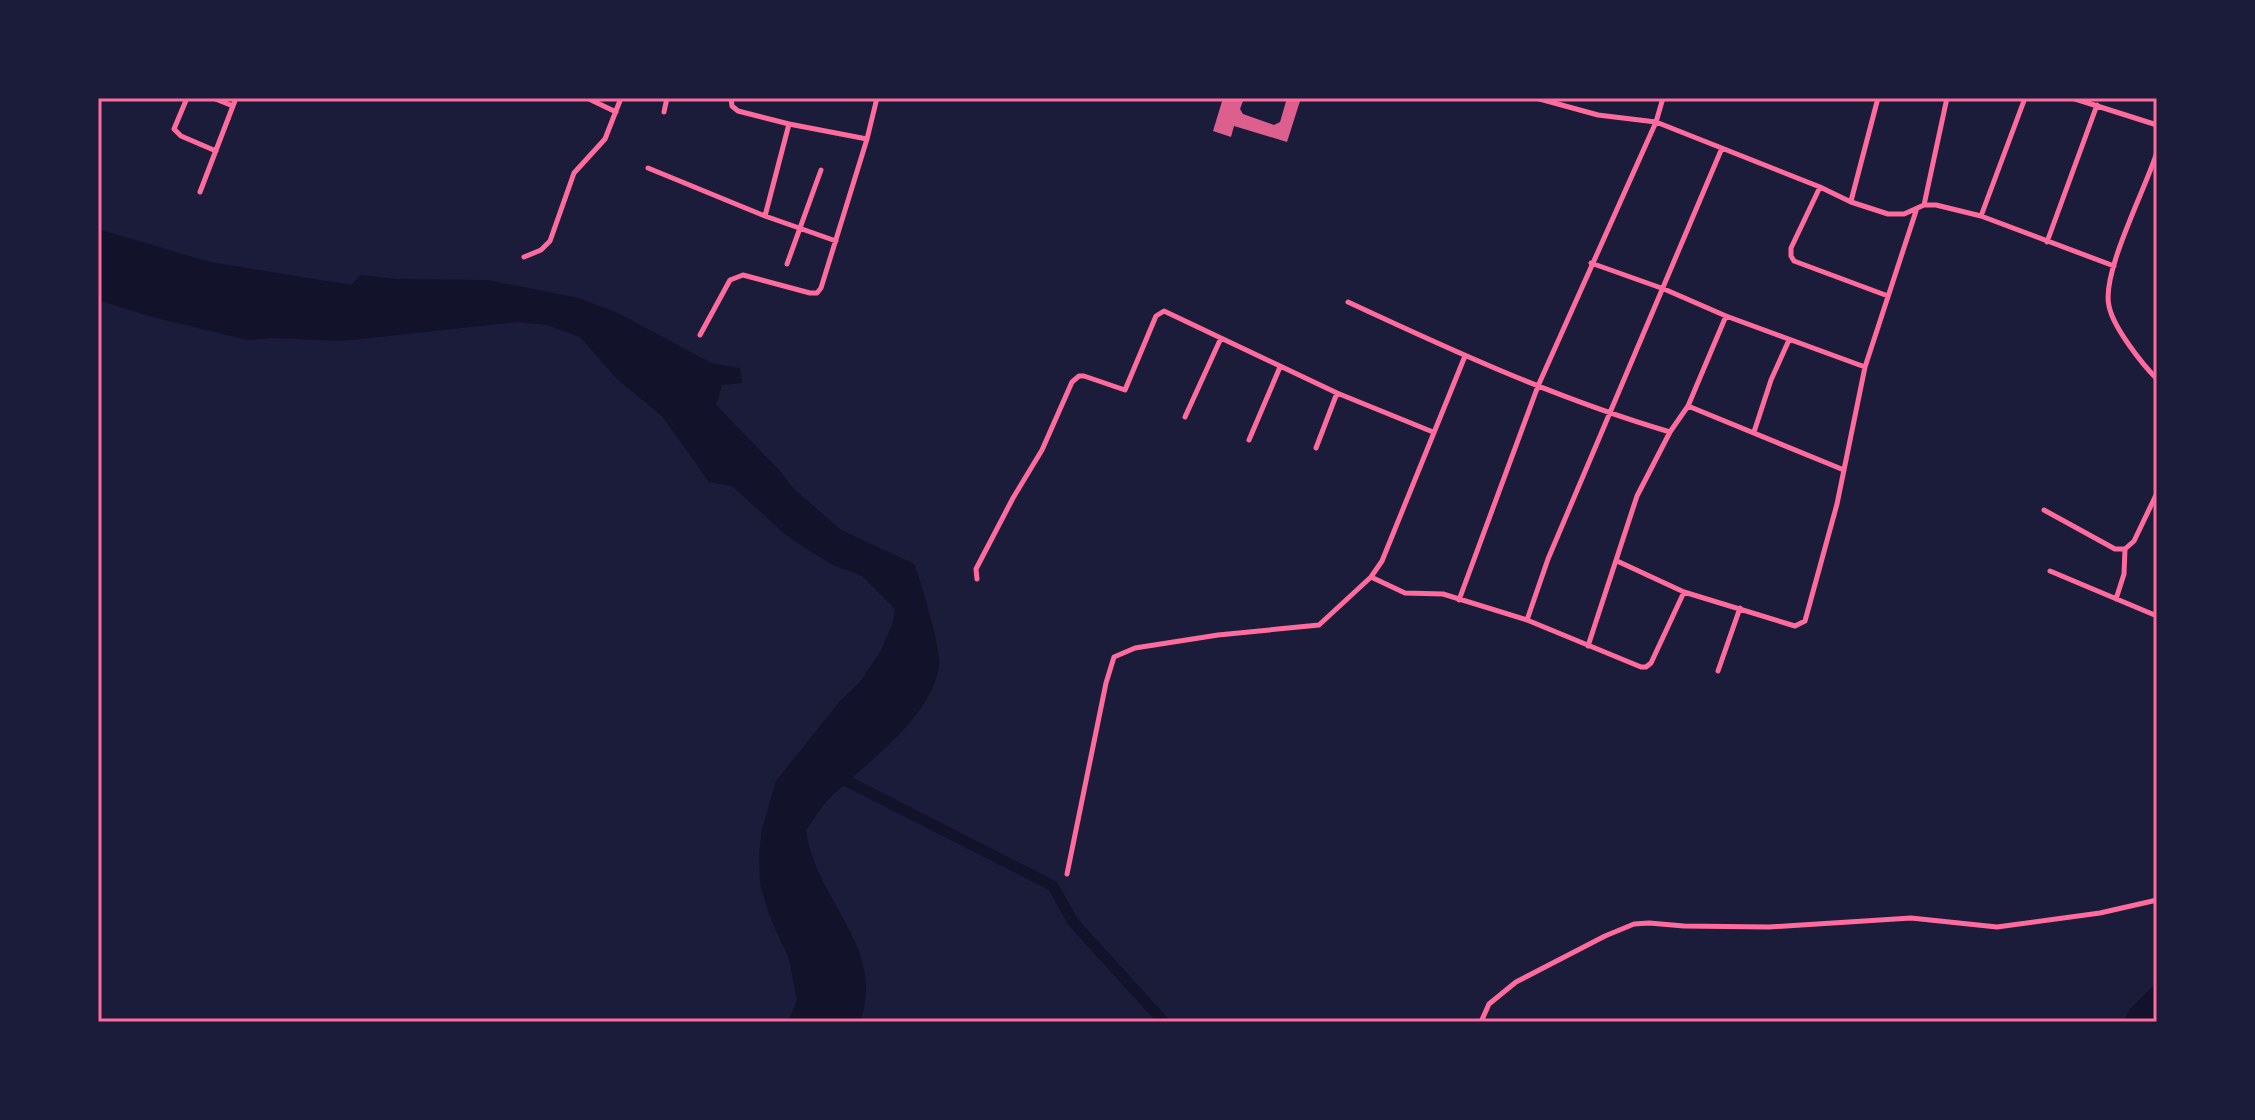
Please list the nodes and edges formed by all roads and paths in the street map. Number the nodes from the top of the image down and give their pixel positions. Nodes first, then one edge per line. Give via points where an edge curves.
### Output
1 (187, 98) edge
2 (213, 98) edge
3 (236, 98) edge
4 (587, 98) edge
5 (621, 98) edge
6 (667, 98) edge
7 (731, 98) edge
8 (877, 98) edge
9 (1536, 98) edge
10 (1663, 98) edge
11 (1878, 98) edge
12 (1947, 98) edge
13 (2025, 98) edge
14 (2072, 98) edge
15 (2097, 105) junction
16 (233, 106) junction
17 (616, 112) junction
18 (664, 112) dead end
19 (1656, 122) junction
20 (789, 124) junction
21 (2157, 125) edge
22 (867, 139) junction
23 (1722, 148) junction
24 (216, 151) junction
25 (2156, 156) edge
26 (648, 168) dead end
27 (821, 170) dead end
28 (1820, 187) junction
29 (200, 192) dead end
30 (1851, 202) junction
31 (1924, 205) junction
32 (1916, 211) junction
33 (765, 216) junction
34 (1981, 216) junction
35 (800, 229) junction
36 (836, 241) junction
37 (2047, 242) junction
38 (524, 257) dead end
39 (1591, 263) junction
40 (787, 264) dead end
41 (2114, 266) junction
42 (1664, 289) junction
43 (1888, 296) junction
44 (1348, 302) dead end
45 (1726, 316) junction
46 (700, 335) dead end
47 (1221, 338) junction
48 (1789, 339) junction
49 (1465, 356) junction
50 (1280, 367) junction
51 (1865, 367) junction
52 (2157, 379) edge
53 (1538, 386) junction
54 (1337, 393) junction
55 (1688, 406) junction
56 (1608, 414) junction
57 (1185, 417) dead end
58 (1433, 432) junction
59 (1670, 432) junction
60 (1754, 432) junction
61 (1249, 440) dead end
62 (1316, 448) dead end
63 (1844, 470) junction
64 (2157, 493) edge
65 (2044, 510) dead end
66 (2125, 549) junction
67 (1617, 561) junction
68 (2050, 571) dead end
69 (1371, 577) junction
70 (977, 579) dead end
71 (1684, 592) junction
72 (2116, 599) junction
73 (1459, 600) junction
74 (1740, 608) junction
75 (2157, 616) edge
76 (1527, 620) junction
77 (1588, 646) junction
78 (1718, 671) dead end
79 (1067, 874) dead end
80 (2157, 900) edge
81 (1481, 1022) edge

1 - 24 street via 174,129
2 - 16 street
3 - 16 street
4 - 17 street
5 - 17 street
6 - 18 street
7 - 20 street via 738,111
8 - 22 street
9 - 19 street via 1598,115
10 - 19 street
11 - 30 street
12 - 31 street
13 - 34 street
14 - 15 street
15 - 21 street
15 - 37 street
16 - 24 street
17 - 38 street via 605,139 574,173 550,241
19 - 23 street
19 - 39 street
20 - 22 street
20 - 33 street
22 - 36 street
23 - 28 street
23 - 42 street
24 - 29 street
25 - 41 street
26 - 33 street
27 - 35 street
28 - 30 street
28 - 43 street via 1791,248 1794,261
30 - 32 street via 1897,215
31 - 32 street
31 - 34 street
32 - 43 street
33 - 35 street
34 - 37 street
35 - 36 street
35 - 40 street
36 - 46 street via 817,293 736,276
37 - 41 street
39 - 42 street
39 - 53 street
41 - 52 street via 2107,295 2114,320
42 - 45 street
42 - 56 street
43 - 51 street
44 - 49 street
45 - 48 street
45 - 55 street
47 - 50 street
47 - 57 street
47 - 70 street via 1164,311 1156,316 1125,390 1084,376 1075,378 976,569
48 - 51 street
48 - 60 street
49 - 53 street
49 - 58 street
50 - 54 street
50 - 61 street
51 - 63 street
53 - 56 street
53 - 73 street
54 - 58 street
54 - 62 street
55 - 59 street
55 - 60 street
56 - 59 street
56 - 76 street
58 - 69 street
59 - 67 street via 1637,496
60 - 63 street
63 - 74 street via 1805,621 1795,626
64 - 66 street
65 - 66 street via 2115,549
66 - 72 street
67 - 71 street
67 - 77 street
68 - 72 street
69 - 73 street via 1405,593
69 - 79 street via 1319,625 1218,635 1135,648 1114,657
71 - 74 street
71 - 77 street via 1646,667
72 - 75 street
73 - 76 street
74 - 78 street
76 - 77 street
80 - 81 street via 1997,927 1911,918 1769,927 1634,924 1516,982 1489,1004

